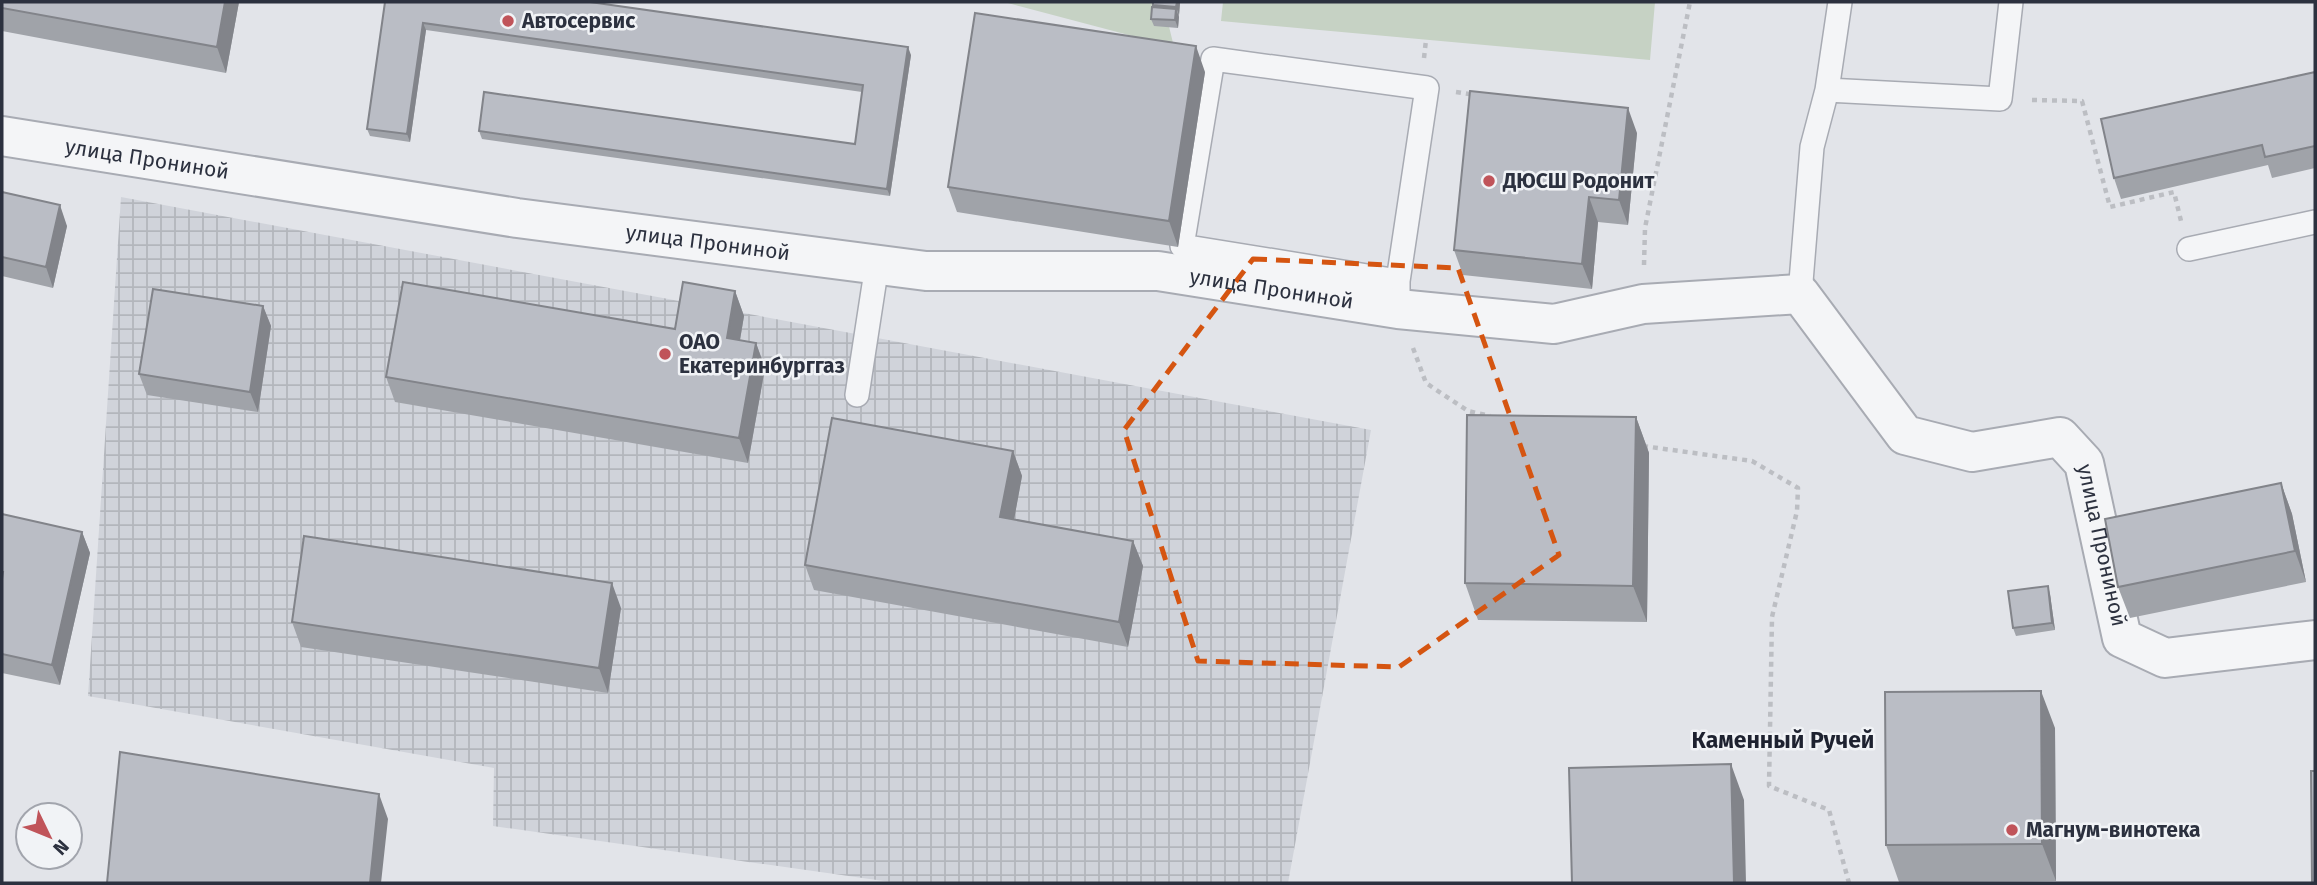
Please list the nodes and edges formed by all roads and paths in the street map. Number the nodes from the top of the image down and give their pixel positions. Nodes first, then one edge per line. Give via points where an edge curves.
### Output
1 (1690, 2) edge
2 (1840, 2) edge
3 (2011, 2) edge
4 (1427, 88) junction
5 (1827, 90) junction
6 (1482, 96) edge
7 (2000, 99) junction
8 (2, 135) edge
9 (2315, 222) edge
10 (2189, 249) joint
11 (877, 265) junction
12 (1800, 294) junction
13 (1398, 295) junction
14 (1643, 304) junction
15 (857, 395) dead end
16 (1495, 417) edge
17 (1640, 445) dead end
18 (2315, 640) edge
19 (1849, 883) edge

1 - 14 path via 1645,228
2 - 5 lane
3 - 7 lane
4 - 6 path
4 - 13 lane
4 - 13 lane via 1213,59 1182,246
5 - 7 lane
5 - 12 lane via 1812,147
7 - 10 path via 2082,101 2110,207 2174,192
8 - 11 street, улица Прониной via 517,218
9 - 10 lane
11 - 13 street, улица Прониной via 926,271 1158,271
11 - 15 lane
12 - 14 street, улица Прониной
12 - 18 street, улица Прониной via 1905,435 1972,452 2060,437 2084,463 2122,638 2165,658
13 - 14 street, улица Прониной via 1555,324
13 - 16 path via 1426,383 1468,411
17 - 19 path via 1752,461 1798,488 1797,511 1772,617 1769,786 1829,810

